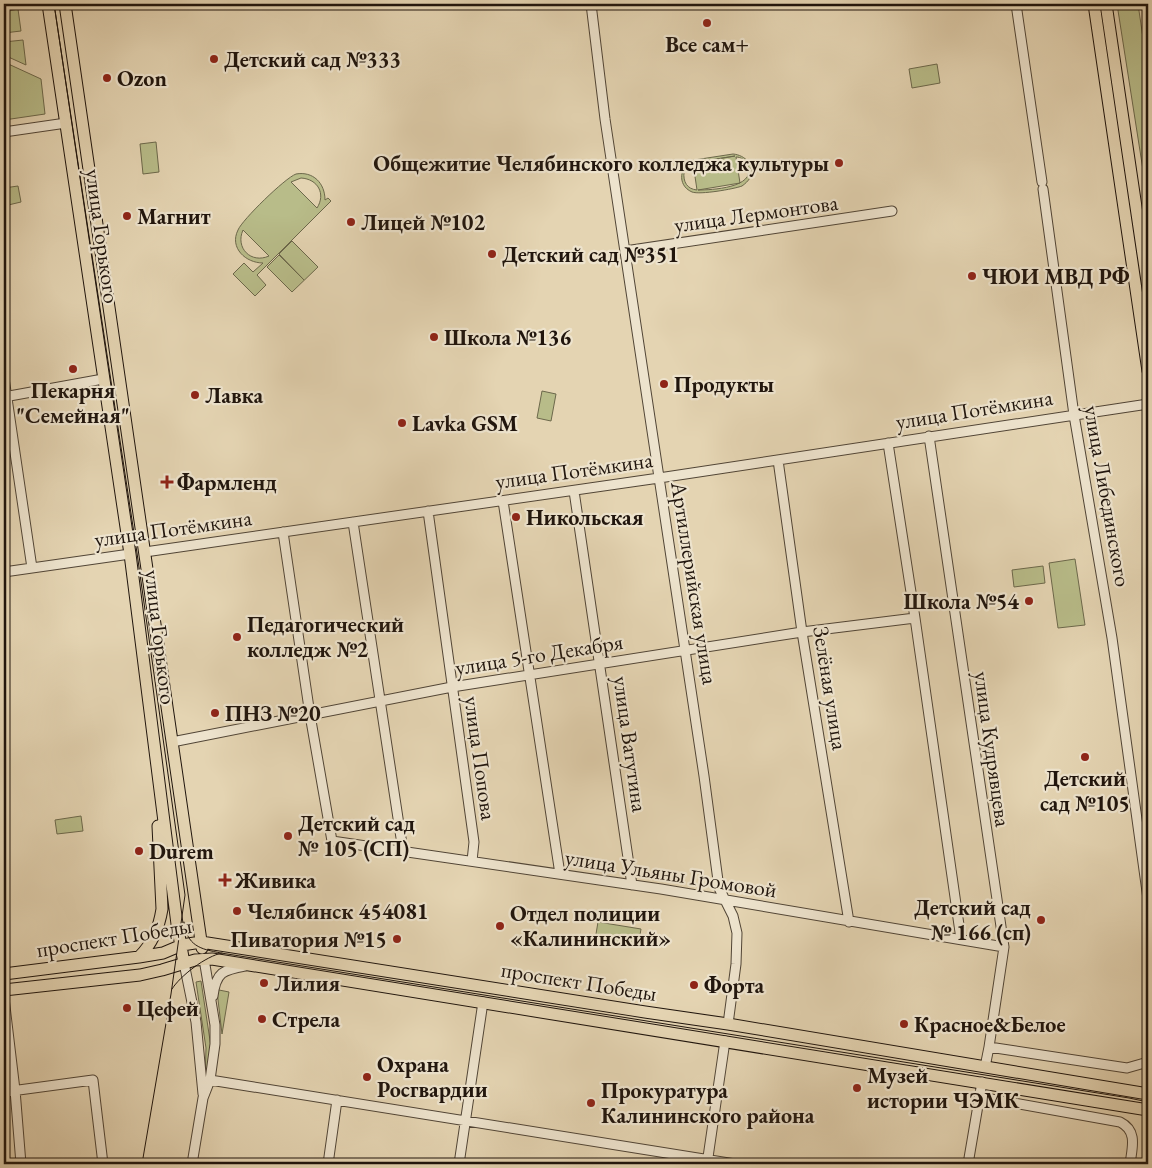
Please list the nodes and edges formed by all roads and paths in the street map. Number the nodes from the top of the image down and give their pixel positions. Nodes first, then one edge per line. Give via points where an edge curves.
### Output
1 (48, 4) edge
2 (64, 4) edge
3 (591, 4) edge
4 (1016, 4) edge
5 (1094, 4) edge
6 (1106, 4) edge
7 (82, 120) junction
8 (66, 123) junction
9 (4, 132) edge
10 (892, 211) dead end
11 (625, 251) junction
12 (1148, 288) edge
13 (1148, 371) edge
14 (4, 378) edge
15 (103, 379) junction
16 (5, 397) edge
17 (1148, 404) edge
18 (1074, 414) junction
19 (929, 436) junction
20 (888, 443) junction
21 (778, 460) junction
22 (659, 478) junction
23 (574, 491) junction
24 (502, 501) junction
25 (428, 511) junction
26 (353, 522) junction
27 (283, 532) junction
28 (145, 552) junction
29 (130, 554) junction
30 (32, 568) junction
31 (4, 572) edge
32 (915, 618) junction
33 (802, 632) junction
34 (685, 650) junction
35 (601, 664) junction
36 (528, 674) junction
37 (163, 678) junction
38 (147, 680) junction
39 (452, 687) junction
40 (380, 701) junction
41 (310, 715) junction
42 (172, 742) junction
43 (160, 788) junction
44 (403, 850) junction
45 (472, 861) junction
46 (560, 874) junction
47 (632, 885) junction
48 (1148, 899) edge
49 (726, 900) junction
50 (849, 922) junction
51 (961, 939) junction
52 (201, 942) junction
53 (182, 945) junction
54 (1004, 947) junction
55 (139, 957) junction
56 (204, 959) junction
57 (184, 963) junction
58 (249, 965) junction
59 (4, 974) edge
60 (4, 990) edge
61 (4, 998) edge
62 (483, 1002) junction
63 (212, 1006) junction
64 (728, 1024) junction
65 (725, 1041) junction
66 (989, 1047) junction
67 (1148, 1062) edge
68 (985, 1067) junction
69 (210, 1080) junction
70 (982, 1082) junction
71 (1148, 1088) edge
72 (15, 1090) junction
73 (1130, 1090) junction
74 (4, 1092) edge
75 (1148, 1094) edge
76 (980, 1097) junction
77 (203, 1098) junction
78 (337, 1100) junction
79 (1148, 1110) edge
80 (465, 1121) junction
81 (707, 1162) edge
82 (21, 1164) edge
83 (104, 1164) edge
84 (192, 1164) edge
85 (328, 1164) edge
86 (459, 1164) edge
87 (735, 1164) edge
88 (968, 1164) edge
89 (1130, 1164) edge

1 - 8 main road, улица Горького
2 - 7 main road, улица Горького
3 - 11 street, Артиллерийская улица
4 - 18 street, улица Либединского
5 - 13 main road
6 - 12 main road
7 - 8 main road
7 - 28 main road, улица Горького
8 - 9 street
8 - 15 main road, улица Горького
10 - 11 street, улица Лермонтова
11 - 22 street, Артиллерийская улица
14 - 16 street
15 - 16 street
15 - 29 main road, улица Горького
16 - 30 street
17 - 18 street, улица Потёмкина
18 - 19 street, улица Потёмкина
18 - 48 street, улица Либединского via 1112,638
19 - 20 street, улица Потёмкина
19 - 54 street, улица Кудрявцева
20 - 21 street, улица Потёмкина
20 - 32 street
21 - 22 street, улица Потёмкина
21 - 33 street, Зелёная улица
22 - 23 street, улица Потёмкина
22 - 34 street, Артиллерийская улица
23 - 24 street, улица Потёмкина
23 - 35 street, улица Ватутина
24 - 25 street, улица Потёмкина
24 - 36 street
25 - 26 street, улица Потёмкина
25 - 39 street, улица Попова
26 - 27 street, улица Потёмкина
26 - 40 street
27 - 28 street, улица Потёмкина
27 - 41 street
28 - 29 main road, улица Потёмкина
28 - 37 main road, улица Горького
29 - 30 street, улица Потёмкина
29 - 38 main road, улица Горького
30 - 31 street, улица Потёмкина
32 - 33 street, улица 5-го Декабря
32 - 51 street
33 - 34 street, улица 5-го Декабря
33 - 50 street, Зелёная улица
34 - 35 street, улица 5-го Декабря
34 - 49 street, Артиллерийская улица via 719,888
35 - 36 street, улица 5-го Декабря
35 - 47 street, улица Ватутина
36 - 39 street, улица 5-го Декабря
36 - 46 street
37 - 38 main road
37 - 42 main road, улица Горького
38 - 43 main road, улица Горького
39 - 40 street, улица 5-го Декабря
39 - 45 street, улица Попова via 474,842
40 - 41 street, улица 5-го Декабря
40 - 44 street
41 - 42 street, улица 5-го Декабря
41 - 44 street, улица Ульяны Громовой via 332,841
42 - 52 main road, улица Горького
43 - 53 main road, улица Горького
43 - 55 main road via 157,809 162,909 154,939
44 - 45 street, улица Ульяны Громовой
45 - 46 street, улица Ульяны Громовой
46 - 47 street, улица Ульяны Громовой
47 - 49 street, улица Ульяны Громовой
49 - 50 street, улица Ульяны Громовой
49 - 64 street, Артиллерийская улица via 733,916 738,944
50 - 51 street, улица Ульяны Громовой
51 - 54 street, улица Ульяны Громовой
52 - 53 main road, проспект Победы
52 - 56 main road, улица Горького
52 - 64 main road, проспект Победы
53 - 55 main road, проспект Победы via 163,953
53 - 57 main road, улица Горького
54 - 66 street, улица Кудрявцева
55 - 59 main road, проспект Победы
56 - 57 main road, проспект Победы
56 - 58 main road, проспект Победы
56 - 63 street, улица Горького
57 - 60 main road, проспект Победы via 140,975
57 - 77 street, улица Горького via 196,1022
58 - 62 main road, проспект Победы
58 - 63 street, улица Горького via 220,974 214,984
61 - 72 street
62 - 65 main road, проспект Победы
62 - 80 street
63 - 69 street, улица Горького via 215,1044
64 - 65 main road, Артиллерийская улица
64 - 68 main road, проспект Победы
65 - 70 main road, проспект Победы
65 - 81 street, Артиллерийская улица
66 - 67 street via 1127,1068
66 - 68 street, улица Кудрявцева
68 - 73 main road, проспект Победы
69 - 77 street, улица Горького
69 - 78 street
70 - 76 street
70 - 79 main road, проспект Победы
71 - 73 main road
72 - 74 street
72 - 82 street
72 - 83 street via 93,1080
73 - 75 main road, проспект Победы
76 - 88 street
76 - 89 street via 1120,1122 1131,1130 1134,1138
77 - 84 street, улица Горького
78 - 80 street
78 - 85 street
80 - 81 street
80 - 86 street
81 - 87 street

